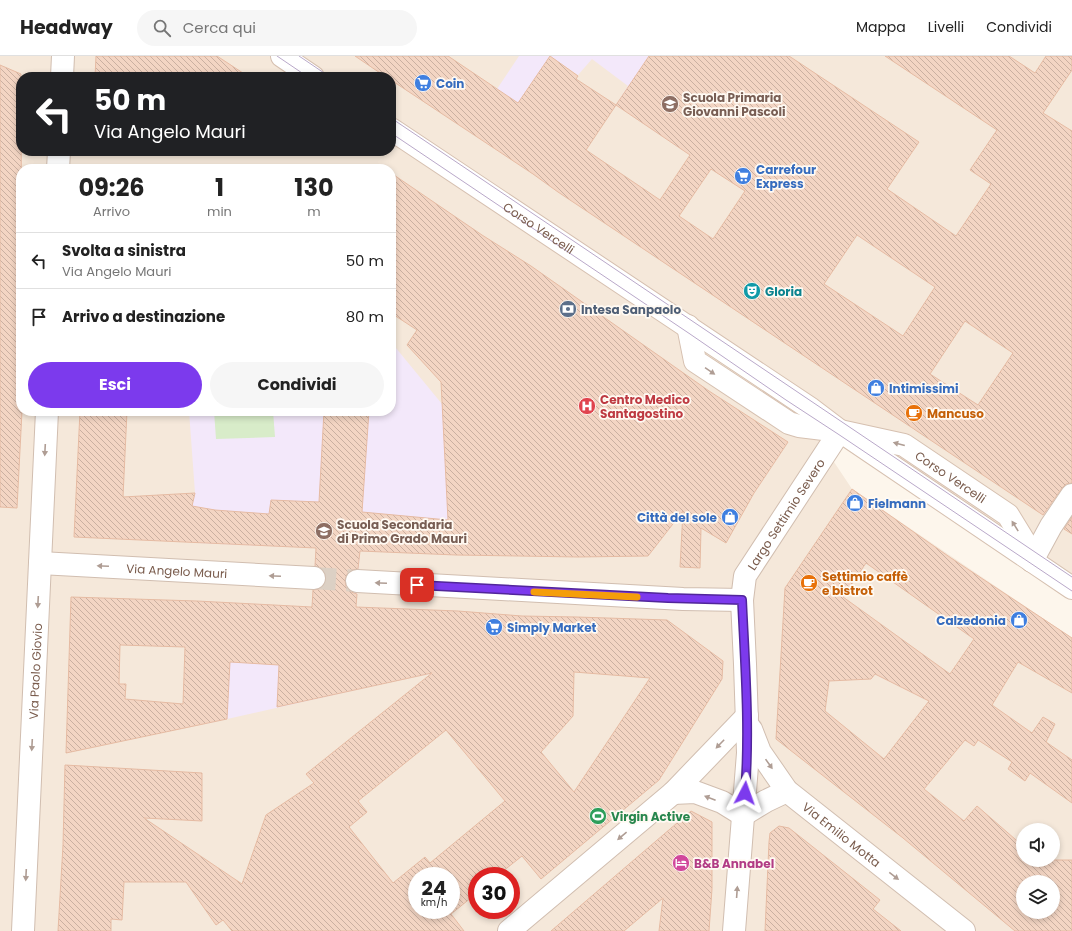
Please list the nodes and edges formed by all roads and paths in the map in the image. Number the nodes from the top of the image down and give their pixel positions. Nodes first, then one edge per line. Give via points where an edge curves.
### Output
1 (63, 56) edge
2 (282, 56) edge
3 (62, 72) edge
4 (306, 72) edge
5 (396, 132) edge
6 (47, 416) edge
7 (840, 432) junction
8 (1072, 495) edge
9 (1032, 561) junction
10 (40, 563) junction
11 (314, 578) tunnel mouth
12 (357, 581) tunnel mouth
13 (1072, 588) edge
14 (742, 600) junction
15 (747, 716) junction
16 (787, 791) junction
17 (673, 793) junction
18 (743, 815) junction
19 (23, 931) edge
20 (509, 931) edge
21 (734, 931) edge
22 (964, 931) edge

1 - 3 street
2 - 4 street
5 - 7 street, Corso Vercelli via 811,409
6 -> 10 street, Via Paolo Giovio
7 - 9 street, Corso Vercelli
7 - 14 street, Largo Settimio Severo via 745,576
8 - 9 street
9 - 13 street, Corso Vercelli
11 -> 10 street, Via Angelo Mauri
10 -> 19 street, Via Paolo Giovio
14 -> 12 street via 676,599
14 - 15 street, Largo Settimio Severo
15 -> 16 street, Via Emilio Motta via 760,752
15 -> 17 street
15 - 18 street, Largo Settimio Severo via 748,753
16 - 18 street
16 -> 22 street, Via Emilio Motta
18 -> 17 street via 722,802 695,792
17 -> 20 street
21 -> 18 street, Largo Settimio Severo

